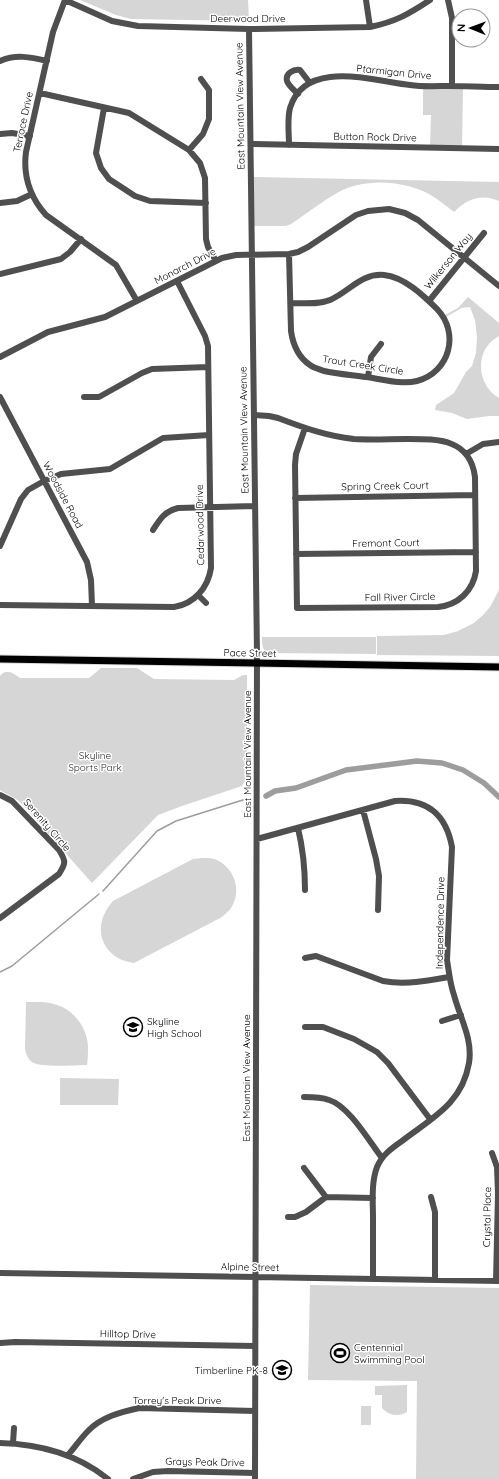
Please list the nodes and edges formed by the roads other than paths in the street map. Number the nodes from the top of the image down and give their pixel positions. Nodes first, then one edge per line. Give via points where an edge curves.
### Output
1 (65, 0) edge
2 (366, 0) edge
3 (430, 0) edge
4 (448, 0) edge
5 (370, 27) junction
6 (249, 29) junction
7 (0, 61) edge
8 (47, 61) junction
9 (201, 79) dead end
10 (310, 83) junction
11 (452, 86) junction
12 (499, 87) edge
13 (40, 93) junction
14 (298, 94) junction
15 (104, 108) junction
16 (0, 134) edge
17 (30, 136) junction
18 (251, 144) junction
19 (289, 145) junction
20 (499, 149) edge
21 (190, 150) junction
22 (32, 194) junction
23 (0, 203) edge
24 (206, 203) junction
25 (484, 233) dead end
26 (81, 239) junction
27 (252, 254) junction
28 (289, 254) junction
29 (465, 257) junction
30 (216, 261) junction
31 (0, 274) edge
32 (177, 281) junction
33 (499, 286) edge
34 (137, 301) junction
35 (429, 301) junction
36 (291, 303) junction
37 (381, 344) dead end
38 (0, 357) edge
39 (208, 367) junction
40 (368, 377) junction
41 (0, 397) edge
42 (84, 397) dead end
43 (254, 416) junction
44 (305, 428) junction
45 (208, 435) junction
46 (499, 442) edge
47 (466, 454) junction
48 (44, 481) junction
49 (475, 494) junction
50 (295, 498) junction
51 (255, 506) junction
52 (210, 507) junction
53 (153, 530) dead end
54 (0, 546) edge
55 (476, 552) junction
56 (296, 554) junction
57 (198, 595) junction
58 (206, 604) dead end
59 (0, 605) edge
60 (92, 606) junction
61 (0, 659) edge
62 (499, 662) edge
63 (257, 663) junction
64 (499, 667) edge
65 (0, 795) edge
66 (363, 810) junction
67 (449, 816) dead end
68 (443, 820) junction
69 (298, 828) junction
70 (256, 839) junction
71 (305, 890) dead end
72 (378, 910) dead end
73 (0, 918) edge
74 (305, 958) dead end
75 (449, 977) junction
76 (461, 1016) junction
77 (442, 1021) dead end
78 (305, 1027) dead end
79 (304, 1097) dead end
80 (430, 1119) junction
81 (492, 1153) dead end
82 (382, 1158) junction
83 (304, 1168) dead end
84 (326, 1197) junction
85 (430, 1197) dead end
86 (373, 1198) junction
87 (288, 1217) dead end
88 (0, 1273) edge
89 (255, 1277) junction
90 (373, 1279) junction
91 (435, 1280) junction
92 (497, 1281) edge
93 (0, 1343) edge
94 (255, 1346) junction
95 (255, 1411) junction
96 (14, 1428) dead end
97 (0, 1443) edge
98 (13, 1443) junction
99 (68, 1455) junction
100 (255, 1476) edge
101 (108, 1479) edge
102 (133, 1479) edge

1 - 6 street, Deerwood Drive via 112,21 128,25
1 - 8 street, Terrace Drive via 53,32
2 - 5 street
3 - 5 street, Deerwood Drive via 396,20
4 - 11 street via 452,18
5 - 6 street, Deerwood Drive
6 - 18 street, East Mountain View Avenue
7 - 8 street via 9,57 30,57
8 - 13 street, Terrace Drive
9 - 21 street via 209,90 209,119 203,134
10 - 11 street, Ptarmigan Drive via 326,77 363,78 416,86
10 - 14 street, Ptarmigan Drive
10 - 14 street via 300,70 290,73 288,83
11 - 12 street, Ptarmigan Drive
13 - 15 street
13 - 17 street, Terrace Drive
14 - 19 street, Ptarmigan Drive via 290,109
15 - 21 street via 134,116
15 - 24 street via 97,156 101,168 109,179 135,196 150,202
16 - 17 street
17 - 22 street, Terrace Drive via 25,168
18 - 19 street, Button Rock Drive
18 - 27 street, East Mountain View Avenue
19 - 20 street, Button Rock Drive
21 - 24 street via 204,172
22 - 23 street
22 - 26 street, Terrace Drive via 46,215
24 - 30 street via 206,239
25 - 29 street, Wilkerson Way
26 - 31 street via 61,259
26 - 34 street, Terrace Drive via 116,265
27 - 28 street, Monarch Drive
27 - 30 street, Monarch Drive
27 - 43 street, East Mountain View Avenue
28 - 29 street, Monarch Drive via 308,247 356,215 383,209 414,217
28 - 36 street, Trout Creek Circle
29 - 33 street, Monarch Drive
29 - 35 street, Wilkerson Way
30 - 32 street, Monarch Drive
32 - 34 street, Monarch Drive
32 - 39 street, Cedarwood Drive via 207,342
34 - 38 street, Monarch Drive via 105,318 48,332
35 - 36 street, Trout Creek Circle via 398,279 377,275 362,279 326,302
35 - 40 street, Trout Creek Circle via 444,317 450,333 447,354 439,367 428,376 412,382
36 - 40 street, Trout Creek Circle via 293,340 297,351 306,362 323,370
37 - 40 street via 371,357
39 - 42 street via 152,369 99,397
39 - 45 street, Cedarwood Drive
41 - 48 street, Woodside Road
43 - 44 street via 272,417
43 - 51 street, East Mountain View Avenue
44 - 47 street via 318,433 354,439 438,440 456,446
44 - 50 street, Fall River Circle via 295,459
45 - 48 street via 163,438 110,469 61,474
45 - 52 street, Cedarwood Drive
46 - 47 street via 483,444
47 - 49 street, Fall River Circle via 474,471
48 - 54 street via 28,490 21,499
48 - 60 street, Woodside Road via 88,566 92,580
49 - 50 street, Spring Creek Court
49 - 55 street, Fall River Circle
50 - 56 street, Fall River Circle
51 - 52 street
51 - 63 street, East Mountain View Avenue
52 - 53 street via 172,510 161,517
52 - 57 street, Cedarwood Drive via 210,571 206,584
55 - 56 street, Fremont Court
55 - 56 street, Fall River Circle via 474,581 468,591 448,606 369,608 297,608
57 - 58 street
57 - 60 street, Cedarwood Drive via 174,607
59 - 60 street, Cedarwood Drive
61 - 63 main road, Pace Street
62 - 64 street
63 - 64 main road, Pace Street
63 - 70 street, East Mountain View Avenue
65 - 73 street, Serenity Circle via 12,801 64,859 64,867 59,874
66 - 68 street, Independence Drive via 395,801 412,802 424,805
66 - 69 street, Independence Drive
66 - 72 street via 379,876
67 - 68 street
68 - 75 street, Independence Drive via 452,847 447,949
69 - 70 street, Independence Drive
69 - 71 street via 303,847
70 - 89 street, East Mountain View Avenue
74 - 75 street via 316,956 394,983 407,984
75 - 76 street, Independence Drive
76 - 77 street
76 - 80 street, Independence Drive via 470,1046 463,1086 445,1109
78 - 80 street via 323,1027 354,1039 377,1052
79 - 82 street via 320,1097 339,1104
80 - 82 street, Independence Drive
81 - 92 street, Crystal Place via 497,1167
82 - 86 street, Independence Drive via 374,1178
83 - 84 street
84 - 86 street
84 - 87 street via 296,1217
85 - 91 street via 435,1212
86 - 90 street, Independence Drive
88 - 89 street, Alpine Street
89 - 90 street, Alpine Street
89 - 94 street, East Mountain View Avenue
90 - 91 street, Alpine Street
91 - 92 street, Alpine Street
93 - 94 street, Hilltop Drive
94 - 95 street, East Mountain View Avenue
95 - 99 street, Torrey's Peak Drive via 139,1408 108,1417 91,1428
95 - 100 street, East Mountain View Avenue
96 - 98 street
97 - 98 street
98 - 99 street
99 - 101 street
100 - 102 street, Grays Peak Drive via 168,1471 153,1472

